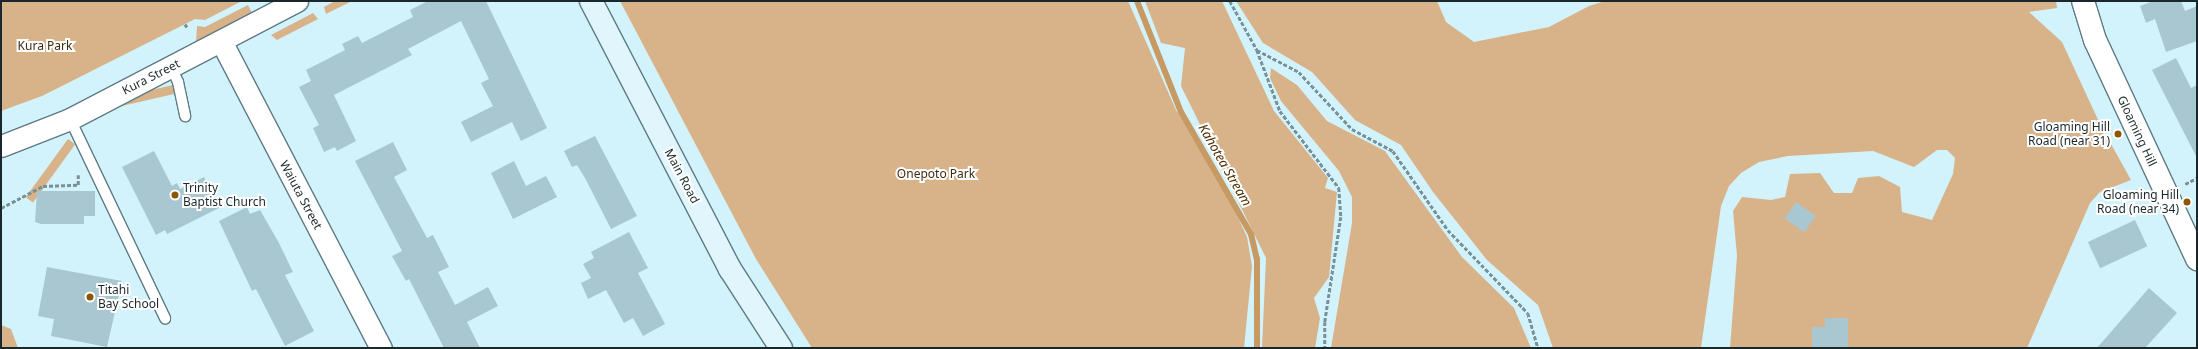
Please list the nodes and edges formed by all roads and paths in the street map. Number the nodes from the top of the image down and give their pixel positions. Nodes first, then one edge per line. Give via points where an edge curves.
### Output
1 (297, 1) edge
2 (591, 1) edge
3 (1230, 1) edge
4 (2083, 1) edge
5 (220, 41) junction
6 (1257, 50) junction
7 (171, 67) junction
8 (185, 116) dead end
9 (70, 119) junction
10 (1, 146) edge
11 (78, 171) dead end
12 (1, 208) edge
13 (2197, 259) edge
14 (165, 318) dead end
15 (381, 348) edge
16 (780, 348) edge
17 (1325, 348) edge
18 (1538, 348) edge

1 - 5 street, Kura Street
2 - 16 main road, Main Road via 730,269
3 - 6 path
4 - 13 street, Gloaming Hill via 2095,40
5 - 7 street, Kura Street
5 - 15 street, Waiuta Street
6 - 17 path via 1280,111 1340,188 1341,217 1325,322
6 - 18 path via 1299,72 1352,129 1393,151 1448,230 1528,313
7 - 8 lane via 178,82
7 - 9 street, Kura Street
9 - 10 street, Kura Street
9 - 14 lane
11 - 12 path via 78,185 43,186

